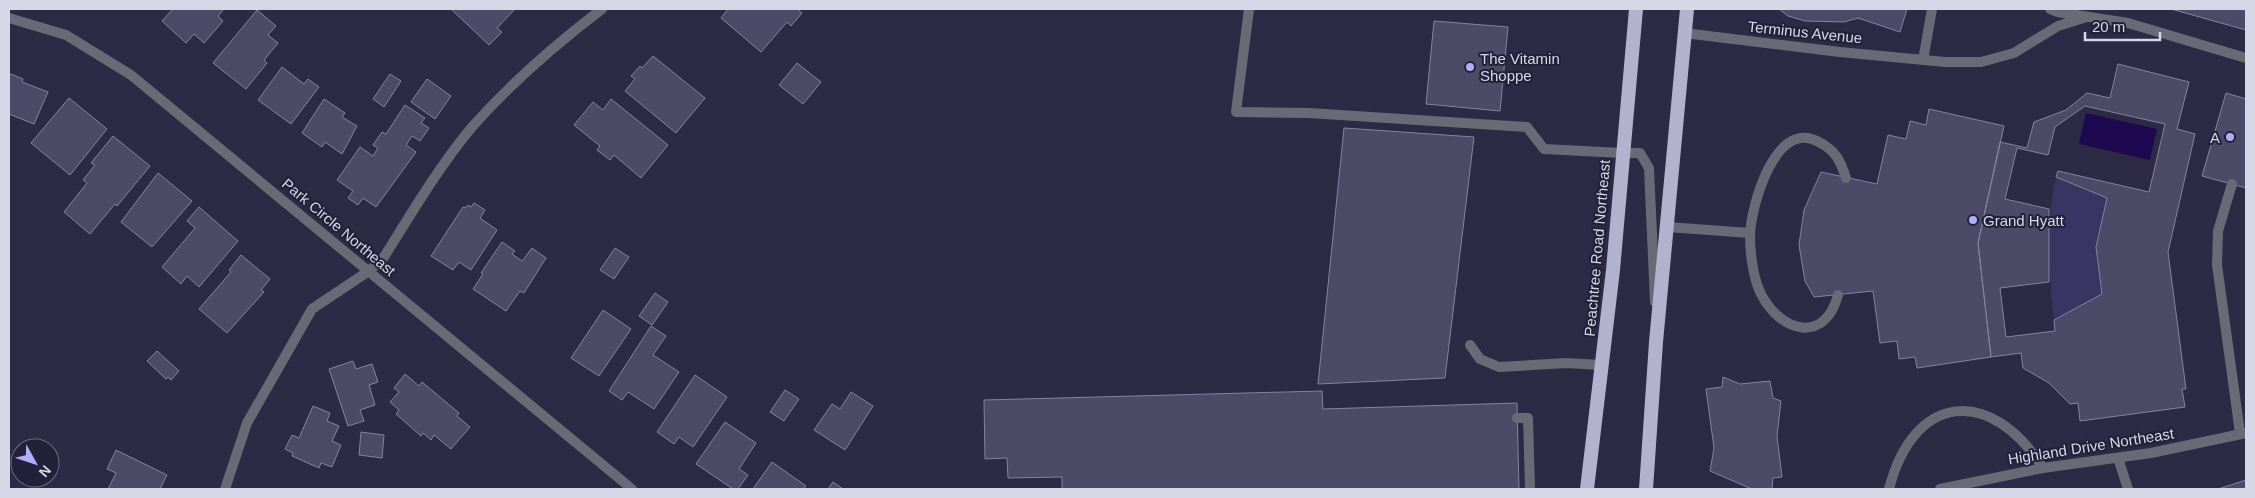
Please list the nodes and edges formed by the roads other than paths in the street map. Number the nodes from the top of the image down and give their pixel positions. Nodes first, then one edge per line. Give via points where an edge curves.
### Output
1 (602, 9) edge
2 (1249, 9) edge
3 (1636, 9) edge
4 (1687, 9) edge
5 (1932, 9) edge
6 (2050, 9) edge
7 (2087, 17) junction
8 (9, 18) edge
9 (1684, 33) junction
10 (2246, 58) edge
11 (1923, 60) junction
12 (1622, 153) junction
13 (1846, 178) dead end
14 (2232, 184) dead end
15 (1667, 227) junction
16 (1750, 233) junction
17 (369, 271) junction
18 (1838, 294) dead end
19 (1656, 342) junction
20 (1470, 345) dead end
21 (1601, 365) junction
22 (1517, 418) dead end
23 (2243, 433) edge
24 (2118, 458) junction
25 (2043, 468) junction
26 (1984, 484) edge
27 (225, 489) edge
28 (632, 489) edge
29 (1530, 489) edge
30 (1587, 489) edge
31 (1646, 489) edge
32 (1889, 489) edge
33 (1940, 489) edge
34 (2128, 489) edge

1 - 17 street via 507,90 471,129 384,256
2 - 12 street via 1236,112 1309,113 1527,127 1544,149
3 - 12 highway, Peachtree Road Northeast
4 - 9 highway
5 - 11 street
6 - 7 street, Terminus Avenue
7 - 10 street, Terminus Avenue via 2128,23
7 - 11 street, Terminus Avenue via 2058,26 2014,53 1981,62
8 - 17 street, Park Circle Northeast via 66,35 131,75
9 - 11 street, Terminus Avenue
9 - 15 highway
12 - 19 street via 1640,153 1649,168
12 - 21 highway, Peachtree Road Northeast via 1613,270
13 - 16 street via 1840,158 1830,147 1813,139 1796,139 1778,151 1768,167
14 - 23 street via 2218,231 2217,265
15 - 16 street
15 - 19 highway
16 - 18 street via 1760,294 1774,313 1792,326 1807,329 1819,324 1830,315
17 - 27 street via 312,308 247,423
17 - 28 street, Park Circle Northeast
19 - 31 highway
20 - 21 street via 1480,359 1498,368 1566,363
21 - 30 highway, Peachtree Road Northeast
22 - 29 street via 1528,418
23 - 24 street, Highland Drive Northeast
24 - 25 street, Highland Drive Northeast
24 - 34 street
25 - 26 street, Highland Drive Northeast
25 - 32 street via 2028,447 1997,420 1984,413 1959,411 1934,419 1913,437 1900,459
26 - 33 street, Highland Drive Northeast

